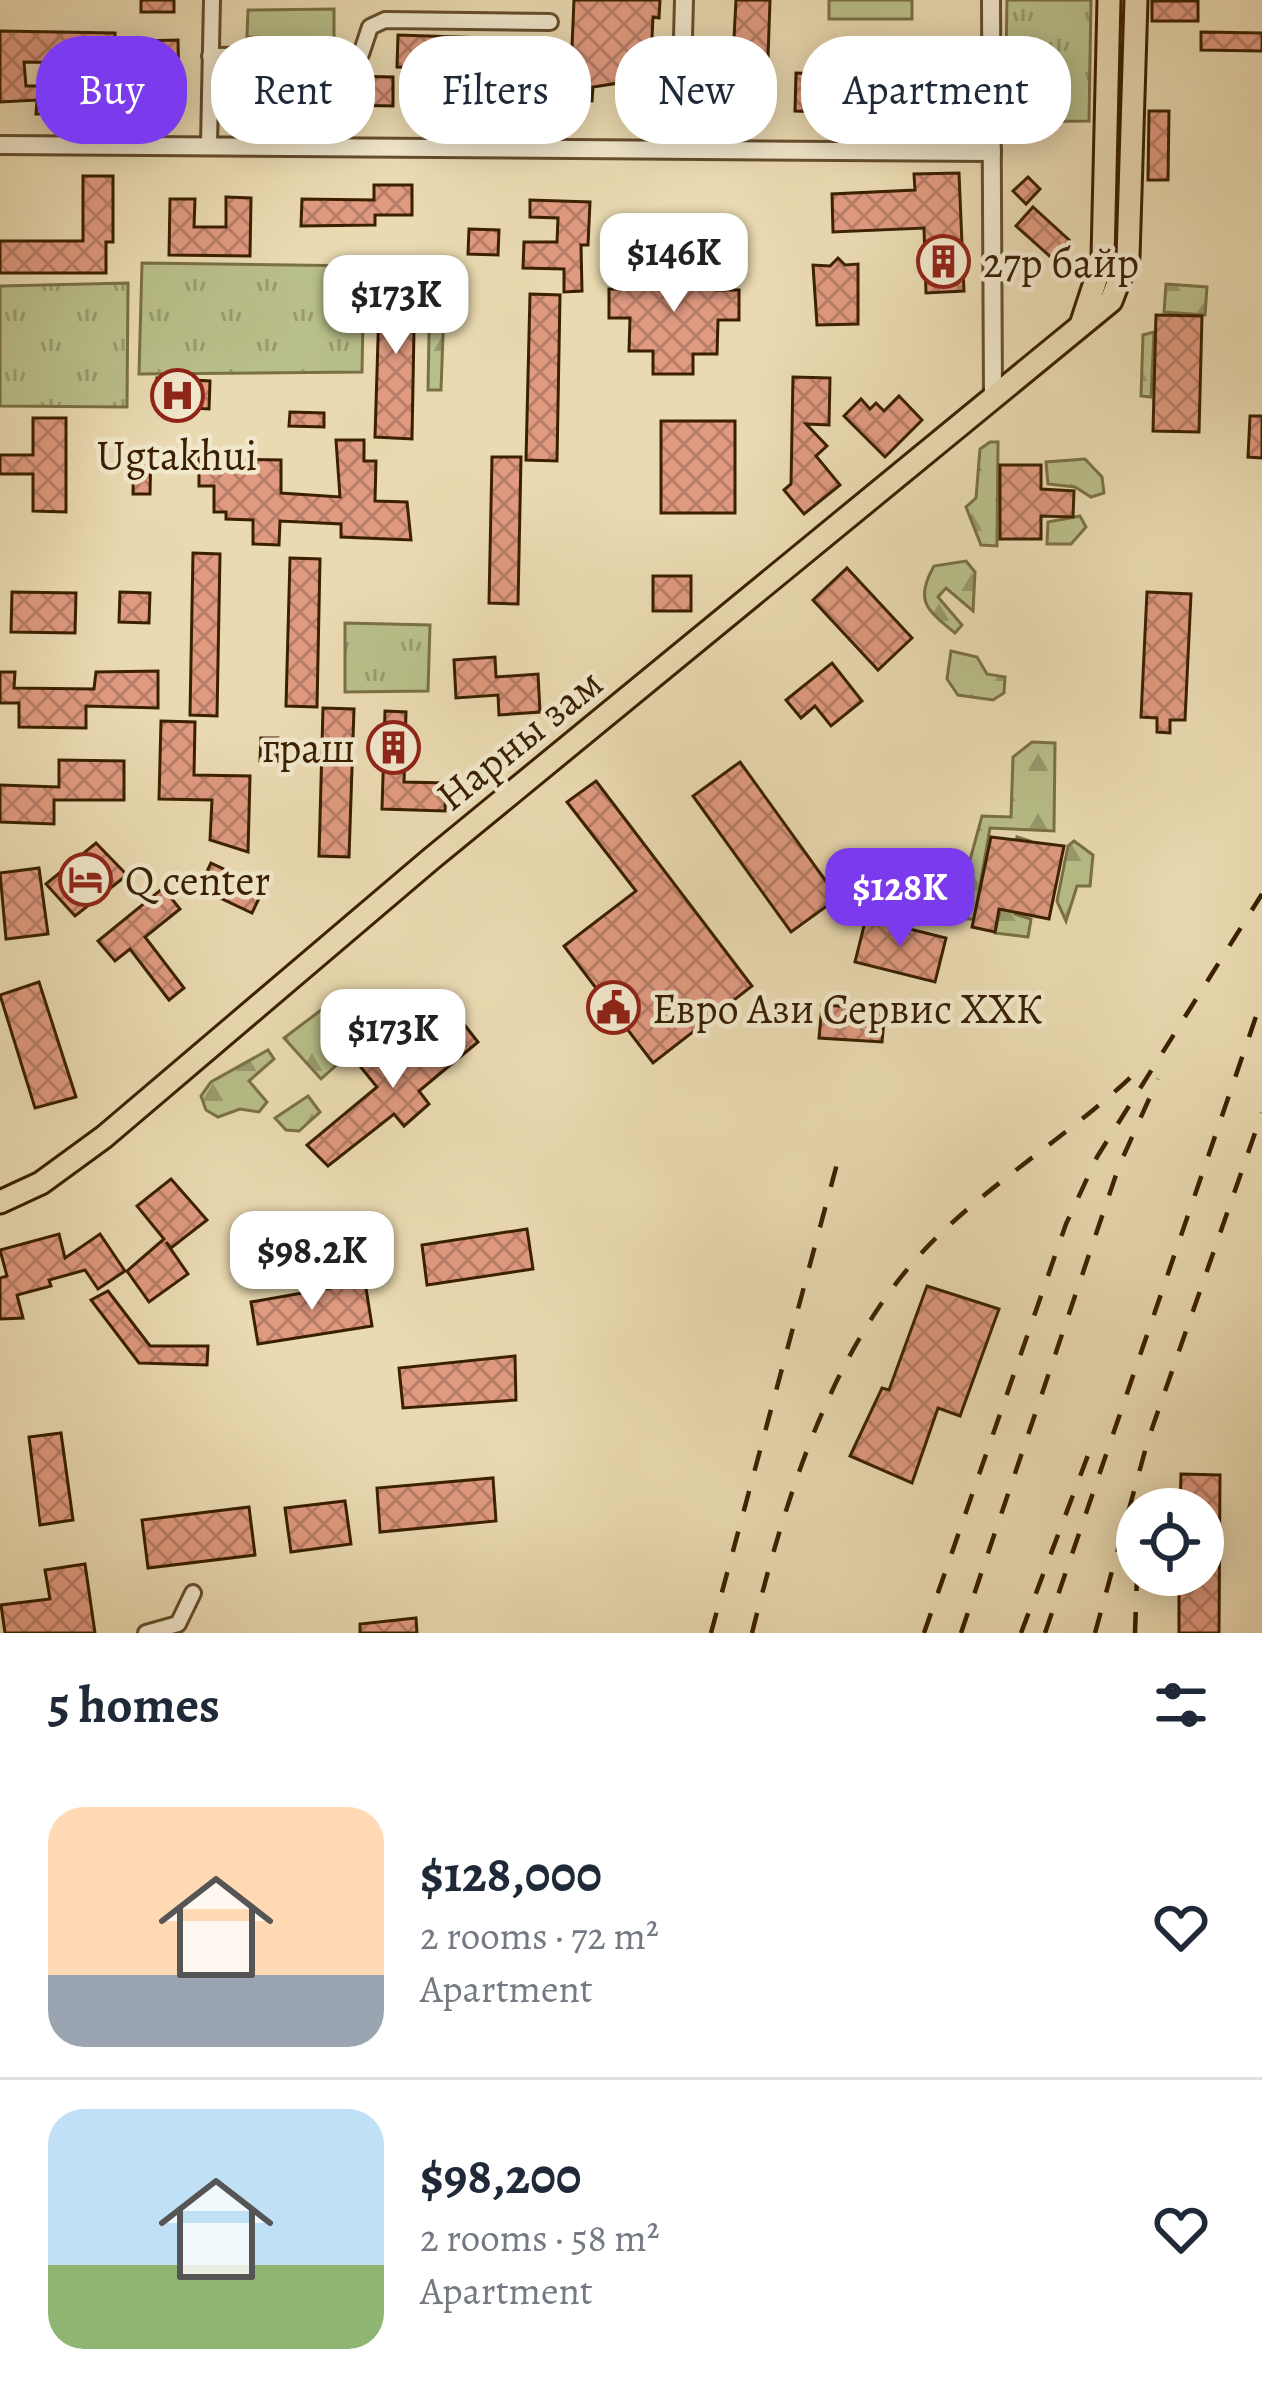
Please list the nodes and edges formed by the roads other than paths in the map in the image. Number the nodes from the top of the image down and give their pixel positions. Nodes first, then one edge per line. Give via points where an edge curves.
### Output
1 (212, 0) edge
2 (683, 0) edge
3 (991, 0) edge
4 (1109, 0) edge
5 (1136, 0) edge
6 (550, 22) dead end
7 (210, 56) junction
8 (209, 144) junction
9 (0, 145) edge
10 (680, 149) junction
11 (992, 152) junction
12 (1080, 326) junction
13 (993, 397) junction
14 (0, 1202) edge
15 (193, 1594) dead end
16 (179, 1628) edge
17 (146, 1633) edge

1 - 7 street
2 - 10 street
3 - 11 street
4 - 12 main road via 1103,258
5 - 12 main road, Нарны зам via 1128,257 1111,302
6 - 7 street via 386,20 370,26 361,54
7 - 8 street
8 - 9 street
8 - 10 street
10 - 11 street
11 - 13 street
12 - 13 main road, Нарны зам
13 - 14 main road, Нарны зам via 104,1137
15 - 16 street
16 - 17 street

